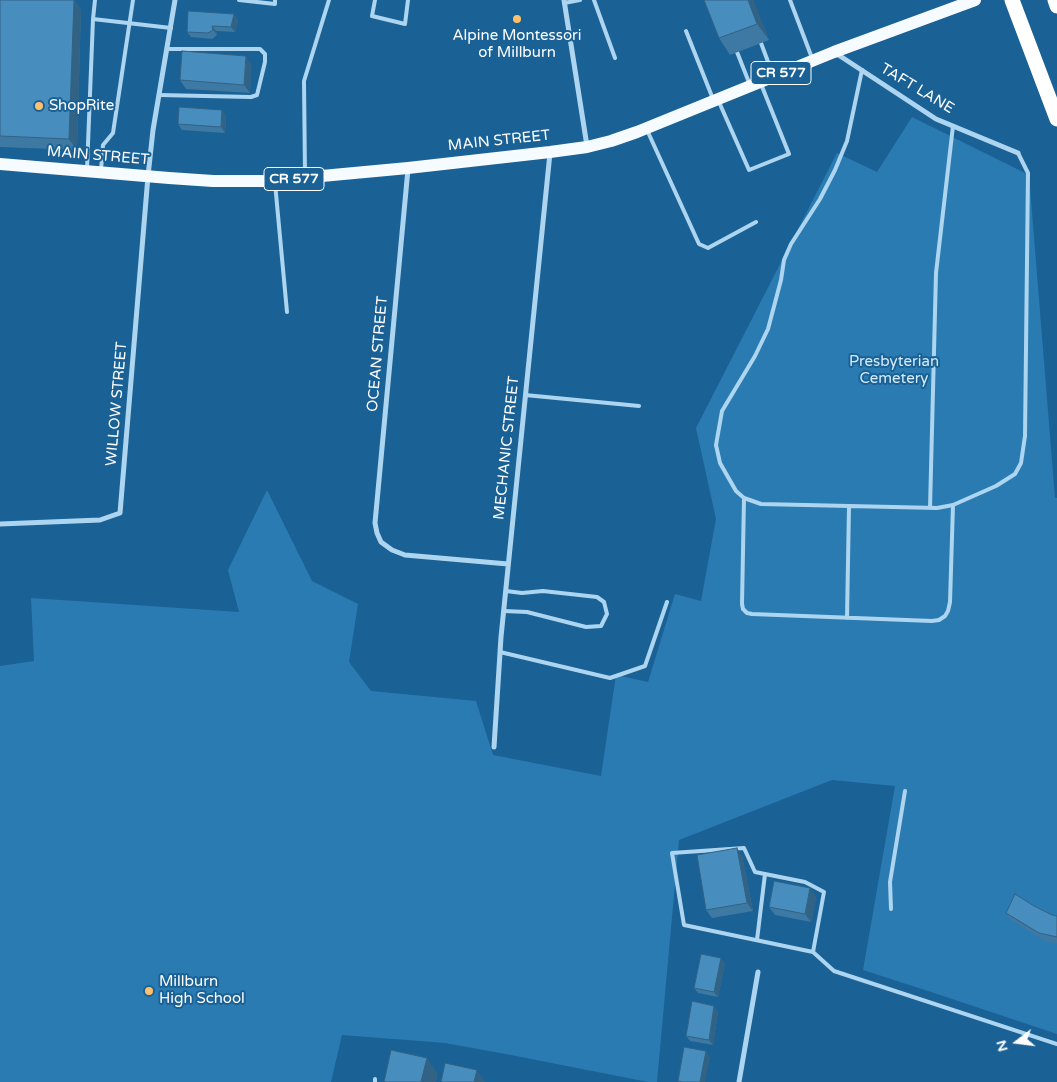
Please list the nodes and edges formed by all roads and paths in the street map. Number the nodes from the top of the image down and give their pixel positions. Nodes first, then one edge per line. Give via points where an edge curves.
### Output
1 (95, 0) edge
2 (134, 0) edge
3 (175, 0) edge
4 (239, 0) edge
5 (276, 0) edge
6 (329, 0) edge
7 (375, 0) edge
8 (408, 0) edge
9 (580, 0) edge
10 (594, 0) edge
11 (790, 0) edge
12 (975, 0) edge
13 (1012, 0) edge
14 (1055, 0) edge
15 (564, 1) edge
16 (1057, 6) edge
17 (93, 19) junction
18 (130, 23) junction
19 (171, 28) junction
20 (686, 31) dead end
21 (761, 43) dead end
22 (168, 49) junction
23 (737, 52) dead end
24 (834, 52) junction
25 (615, 58) dead end
26 (813, 60) junction
27 (862, 70) junction
28 (773, 77) junction
29 (755, 84) junction
30 (159, 95) junction
31 (716, 100) junction
32 (1057, 119) edge
33 (953, 126) junction
34 (646, 128) junction
35 (588, 147) junction
36 (550, 152) junction
37 (1018, 153) joint
38 (0, 164) edge
39 (408, 168) junction
40 (86, 171) junction
41 (100, 172) junction
42 (148, 176) junction
43 (305, 178) junction
44 (275, 180) junction
45 (756, 222) dead end
46 (287, 312) dead end
47 (525, 395) junction
48 (639, 406) dead end
49 (744, 498) junction
50 (953, 505) junction
51 (849, 506) junction
52 (930, 508) junction
53 (0, 524) edge
54 (508, 564) junction
55 (506, 591) junction
56 (667, 602) dead end
57 (504, 611) junction
58 (846, 618) junction
59 (500, 652) junction
60 (494, 747) dead end
61 (904, 791) dead end
62 (765, 874) junction
63 (891, 909) dead end
64 (757, 940) junction
65 (813, 952) junction
66 (758, 972) dead end
67 (1057, 1044) edge
68 (738, 1082) edge

1 - 17 lane
2 - 18 lane
3 - 19 street
4 - 5 lane via 275,4
6 - 43 lane via 304,81
7 - 8 lane via 372,16 405,24
9 - 15 lane
10 - 25 lane
11 - 26 lane
12 - 24 main road, MAIN STREET / CR 577
13 - 32 highway
14 - 16 highway
15 - 35 street
17 - 18 lane
17 - 40 lane
18 - 19 lane
18 - 41 lane via 113,133 103,145
19 - 22 street
20 - 31 lane
21 - 28 lane
22 - 30 street
22 - 30 lane via 260,49 265,54 265,62 257,95 251,97
23 - 29 lane
24 - 26 main road, MAIN STREET / CR 577
24 - 27 street, TAFT LANE
26 - 28 main road, MAIN STREET / CR 577
27 - 33 street, TAFT LANE
27 - 49 lane via 847,141 836,170 791,244 784,260 768,329 722,411 716,445 720,463 736,491
28 - 29 main road, MAIN STREET / CR 577
29 - 31 main road, MAIN STREET / CR 577
29 - 31 lane via 789,154 749,170
30 - 42 street
31 - 34 main road, MAIN STREET / CR 577
33 - 37 street, TAFT LANE
33 - 52 lane via 936,273
34 - 35 main road, MAIN STREET / CR 577
34 - 45 lane via 699,244 708,248
35 - 36 main road, MAIN STREET / CR 577
36 - 39 main road, MAIN STREET / CR 577
36 - 47 street, MECHANIC STREET
37 - 50 lane via 1028,173 1025,436 1021,462 1009,478
38 - 40 main road, MAIN STREET / CR 577
39 - 43 main road, MAIN STREET / CR 577
39 - 54 street, OCEAN STREET via 375,523 377,533 392,550 405,555
40 - 41 main road, MAIN STREET / CR 577
41 - 42 main road, MAIN STREET / CR 577
42 - 44 main road, MAIN STREET / CR 577 via 213,181
42 - 53 street, WILLOW STREET via 120,513 100,520
43 - 44 main road, MAIN STREET / CR 577
44 - 46 lane
47 - 48 lane
47 - 54 street, MECHANIC STREET
49 - 51 lane via 761,504
49 - 58 lane via 743,609 752,614
50 - 52 lane
50 - 58 lane via 950,602 944,616 932,621
51 - 52 lane
51 - 58 lane
54 - 55 street, MECHANIC STREET
55 - 57 street, MECHANIC STREET
55 - 57 lane via 597,596 604,602 607,614 601,626 586,627 527,612
56 - 59 lane via 644,666 610,678
57 - 59 street, MECHANIC STREET
59 - 60 street, MECHANIC STREET
61 - 63 lane via 890,882
62 - 64 lane
62 - 64 lane via 755,872 744,848 672,853 684,925
62 - 65 lane via 805,882 824,892
64 - 65 lane
65 - 67 lane via 834,971
66 - 68 street

